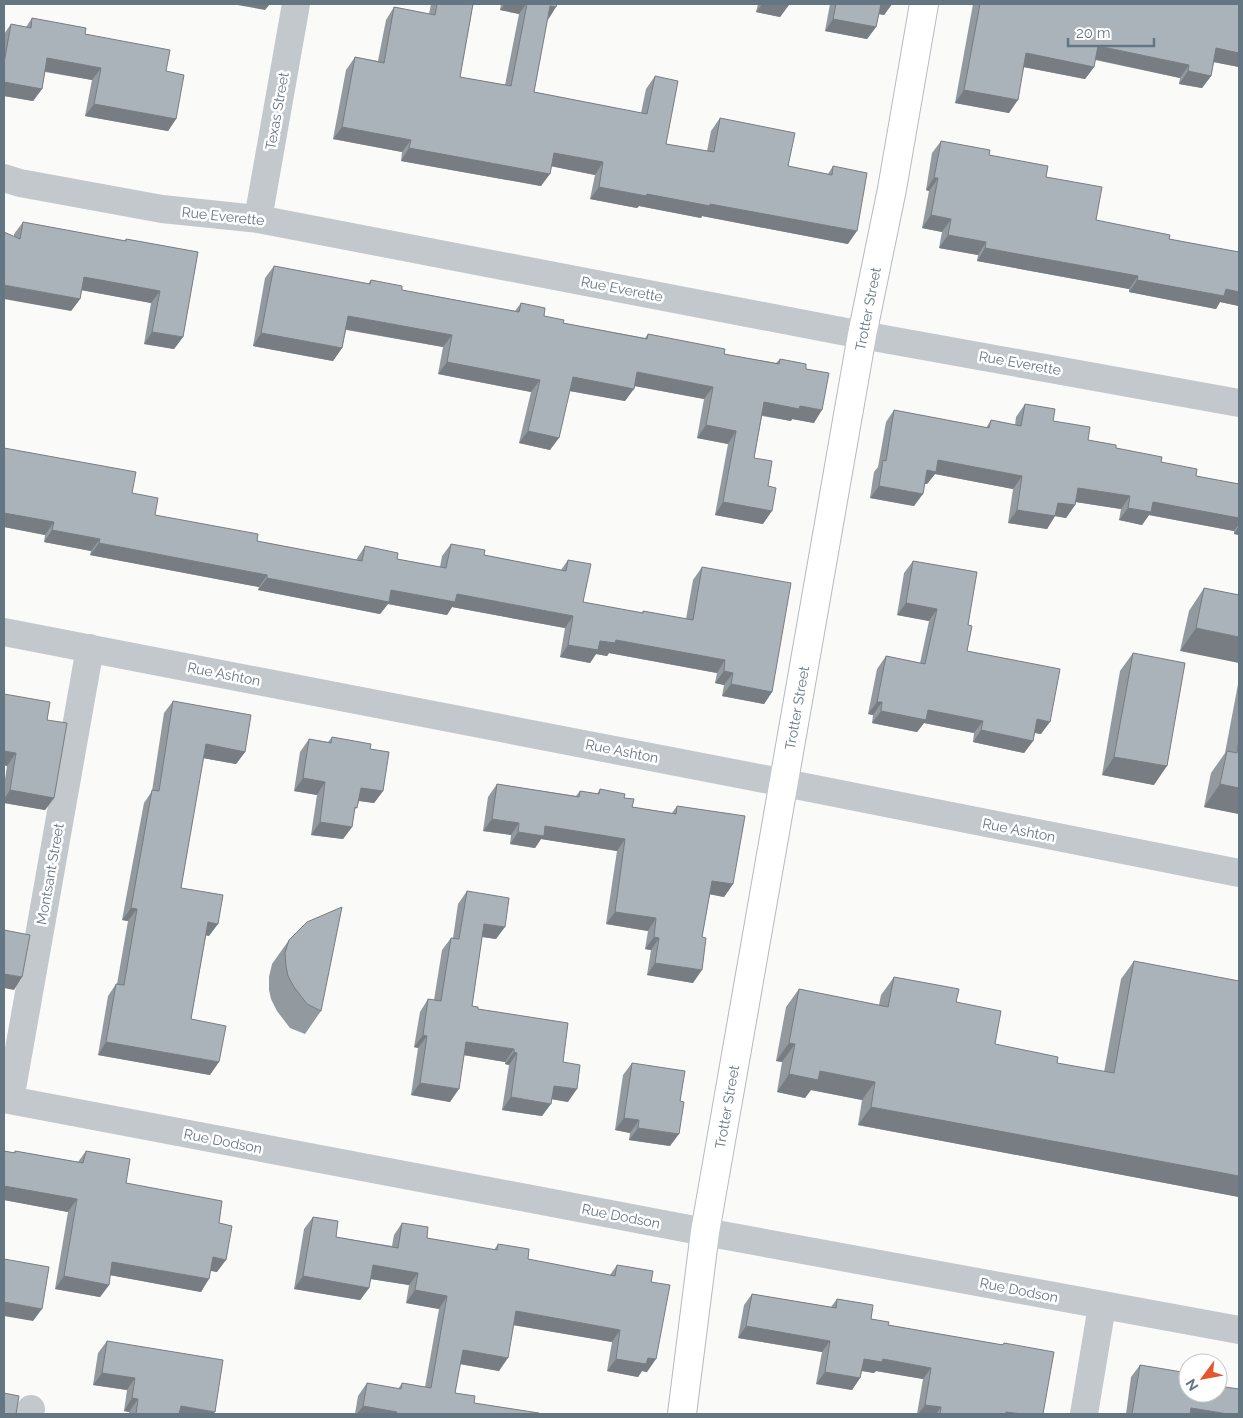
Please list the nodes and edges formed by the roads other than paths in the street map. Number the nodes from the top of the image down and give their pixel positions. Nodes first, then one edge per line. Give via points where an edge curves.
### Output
1 (296, 4) edge
2 (924, 4) edge
3 (4, 178) edge
4 (258, 218) junction
5 (862, 335) junction
6 (1239, 403) edge
7 (4, 632) edge
8 (90, 648) junction
9 (784, 783) junction
10 (1239, 873) edge
11 (7, 1100) edge
12 (705, 1232) junction
13 (1102, 1306) junction
14 (1239, 1330) edge
15 (682, 1414) edge
16 (1084, 1414) edge

1 - 4 street, Texas Street
2 - 5 street, Trotter Street via 892,189
3 - 4 street, Rue Everette via 162,209
4 - 5 street, Rue Everette
5 - 6 street, Rue Everette
5 - 9 street, Trotter Street
7 - 8 street, Rue Ashton
8 - 9 street, Rue Ashton
8 - 11 street, Montsant Street
9 - 10 street, Rue Ashton
9 - 12 street, Trotter Street
11 - 12 street, Rue Dodson
12 - 13 street, Rue Dodson
12 - 15 street, Trotter Street
13 - 14 street, Rue Dodson
13 - 16 street

